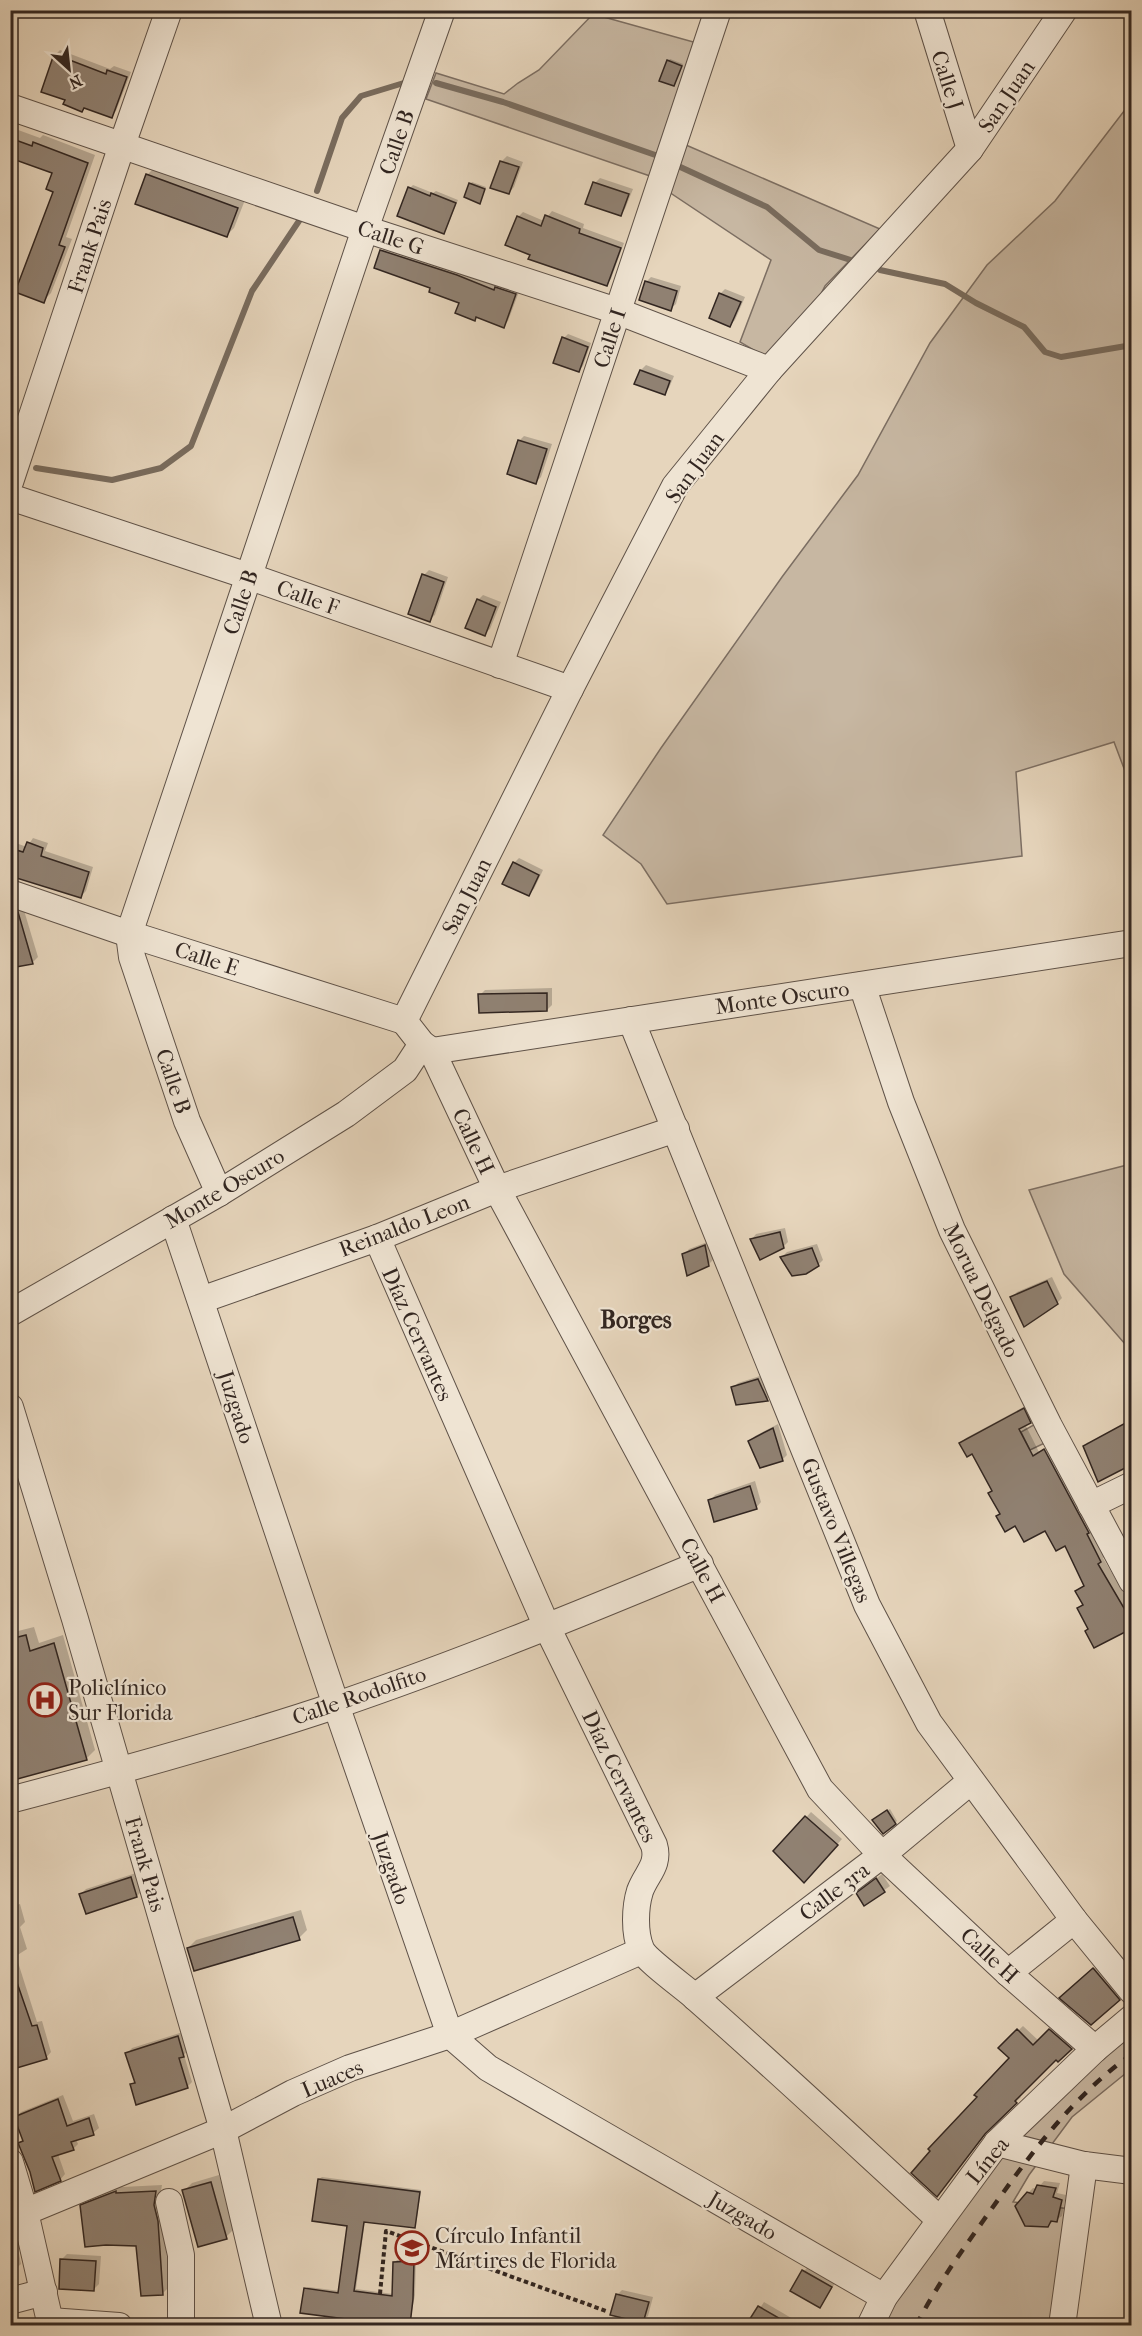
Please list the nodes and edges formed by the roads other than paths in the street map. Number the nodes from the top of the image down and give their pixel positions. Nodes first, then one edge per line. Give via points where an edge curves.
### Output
1 (169, 10) edge
2 (442, 10) edge
3 (718, 10) edge
4 (1064, 10) edge
5 (920, 13) edge
6 (10, 107) edge
7 (122, 144) junction
8 (970, 149) junction
9 (365, 229) junction
10 (617, 311) junction
11 (769, 370) junction
12 (10, 482) edge
13 (10, 497) edge
14 (248, 576) junction
15 (500, 665) junction
16 (570, 689) junction
17 (10, 893) edge
18 (129, 934) junction
19 (1131, 943) edge
20 (862, 986) junction
21 (632, 1020) junction
22 (404, 1021) junction
23 (427, 1048) junction
24 (676, 1129) junction
25 (497, 1189) junction
26 (219, 1193) junction
27 (173, 1219) junction
28 (377, 1238) junction
29 (201, 1300) junction
30 (10, 1313) edge
31 (10, 1407) edge
32 (1131, 1485) edge
33 (1091, 1505) junction
34 (700, 1564) junction
35 (1131, 1581) edge
36 (547, 1628) junction
37 (336, 1705) junction
38 (119, 1771) junction
39 (971, 1782) junction
40 (10, 1800) edge
41 (882, 1855) junction
42 (1074, 1920) junction
43 (641, 1951) junction
44 (1008, 1972) junction
45 (1131, 1991) edge
46 (695, 1997) junction
47 (1131, 2018) edge
48 (450, 2035) junction
49 (1095, 2049) junction
50 (223, 2130) junction
51 (997, 2144) junction
52 (10, 2162) edge
53 (1084, 2165) junction
54 (1131, 2171) edge
55 (169, 2202) dead end
56 (25, 2212) junction
57 (940, 2220) junction
58 (44, 2292) junction
59 (884, 2297) junction
60 (10, 2301) edge
61 (51, 2323) edge
62 (119, 2325) edge
63 (181, 2325) edge
64 (269, 2325) edge
65 (870, 2325) edge
66 (1062, 2325) edge

1 - 7 street, Frank Pais
2 - 9 street, Calle B
3 - 10 street, Calle I
4 - 8 street, San Juan
5 - 8 street, Calle J
6 - 7 street, Calle G
7 - 9 street, Calle G
7 - 12 street, Frank Pais
8 - 11 street, San Juan
9 - 10 street, Calle G
9 - 14 street, Calle B
10 - 11 street, Calle G
10 - 15 street, Calle I
11 - 16 street, San Juan via 675,486
13 - 14 street, Calle F
14 - 15 street, Calle F
14 - 18 street, Calle B
15 - 16 street, Calle F
16 - 22 street, San Juan
17 - 18 street, Calle E
18 - 22 street, Calle E
18 - 26 street, Calle B via 132,957 187,1121
19 - 20 street, Monte Oscuro
20 - 21 street, Monte Oscuro
20 - 33 street, Morua Delgado via 901,1102 952,1230
21 - 23 street, Monte Oscuro
21 - 24 street, Gustavo Villegas
22 - 23 street, Calle H
23 - 25 street, Calle H
23 - 26 street, Monte Oscuro via 382,1088
24 - 25 street, Reinaldo Leon
24 - 39 street, Gustavo Villegas via 867,1605 929,1723
25 - 28 street, Reinaldo Leon
25 - 34 street, Calle H
26 - 27 street, Monte Oscuro
27 - 29 street, Juzgado
27 - 30 street, Monte Oscuro
28 - 29 street, Reinaldo Leon
28 - 36 street, Díaz Cervantes
29 - 37 street, Juzgado
31 - 38 street, Frank Pais
32 - 33 street
33 - 35 street, Morua Delgado
34 - 36 street, Calle Rodolfito
34 - 41 street, Calle H via 820,1788
36 - 37 street, Calle Rodolfito
36 - 43 street, Díaz Cervantes via 657,1854 638,1906 636,1924
37 - 38 street, Calle Rodolfito
37 - 48 street, Juzgado
38 - 40 street, Calle Rodolfito
38 - 50 street, Frank Pais
39 - 41 street, Calle 3ra
39 - 42 street, Gustavo Villegas
41 - 44 street, Calle H
41 - 46 street, Calle 3ra
42 - 44 street
42 - 45 street, Gustavo Villegas
43 - 46 street
43 - 48 street, Luaces
44 - 49 street, Calle H
46 - 57 street
47 - 49 street, Línea
48 - 50 street, Luaces via 350,2068
48 - 59 street, Juzgado via 488,2068
49 - 51 street, Línea
50 - 56 street, Luaces
50 - 64 street, Frank Pais
51 - 53 street
51 - 57 street, Línea
52 - 56 street
53 - 54 street
53 - 66 street
55 - 63 street via 181,2255
56 - 58 street
57 - 59 street, Línea
58 - 60 street
58 - 61 street
59 - 65 street, Línea
61 - 62 street

